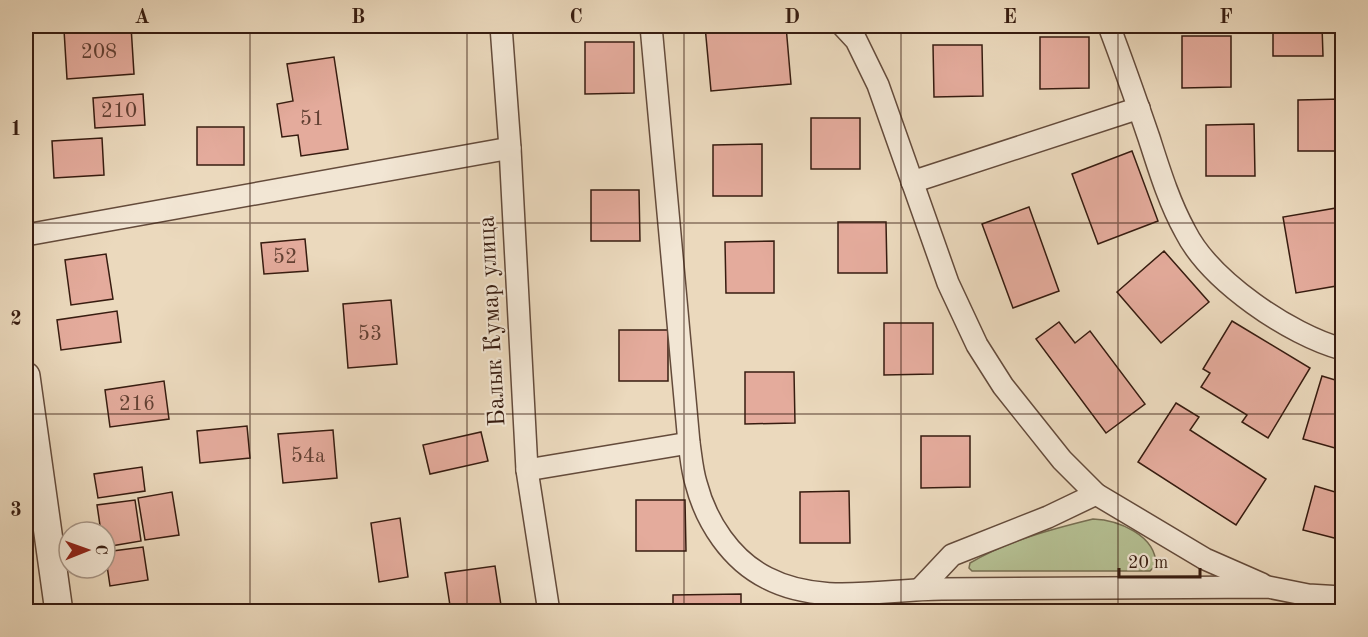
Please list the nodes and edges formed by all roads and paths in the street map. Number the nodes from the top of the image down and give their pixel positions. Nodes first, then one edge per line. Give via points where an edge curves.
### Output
1 (501, 26) edge
2 (651, 26) edge
3 (843, 26) edge
4 (1109, 26) edge
5 (1138, 108) junction
6 (510, 148) junction
7 (912, 182) junction
8 (26, 235) edge
9 (1342, 349) edge
10 (26, 376) edge
11 (689, 443) junction
12 (527, 470) junction
13 (1096, 494) junction
14 (1268, 587) junction
15 (920, 589) junction
16 (1342, 597) edge
17 (59, 612) edge
18 (549, 612) edge

1 - 6 street, Балык Кумар улица
2 - 11 street
3 - 7 street via 856,40 878,85
4 - 5 street
5 - 7 street
5 - 9 street via 1185,233 1215,272 1246,299 1288,326
6 - 8 street
6 - 12 street, Балык Кумар улица
7 - 13 street via 948,283 977,345 1034,426
10 - 17 street
11 - 12 street
11 - 15 street via 696,484 712,525 740,560 767,578 829,595
12 - 18 street, Балык Кумар улица
13 - 14 street via 1205,559
13 - 15 street via 952,555
14 - 15 street
14 - 16 street

